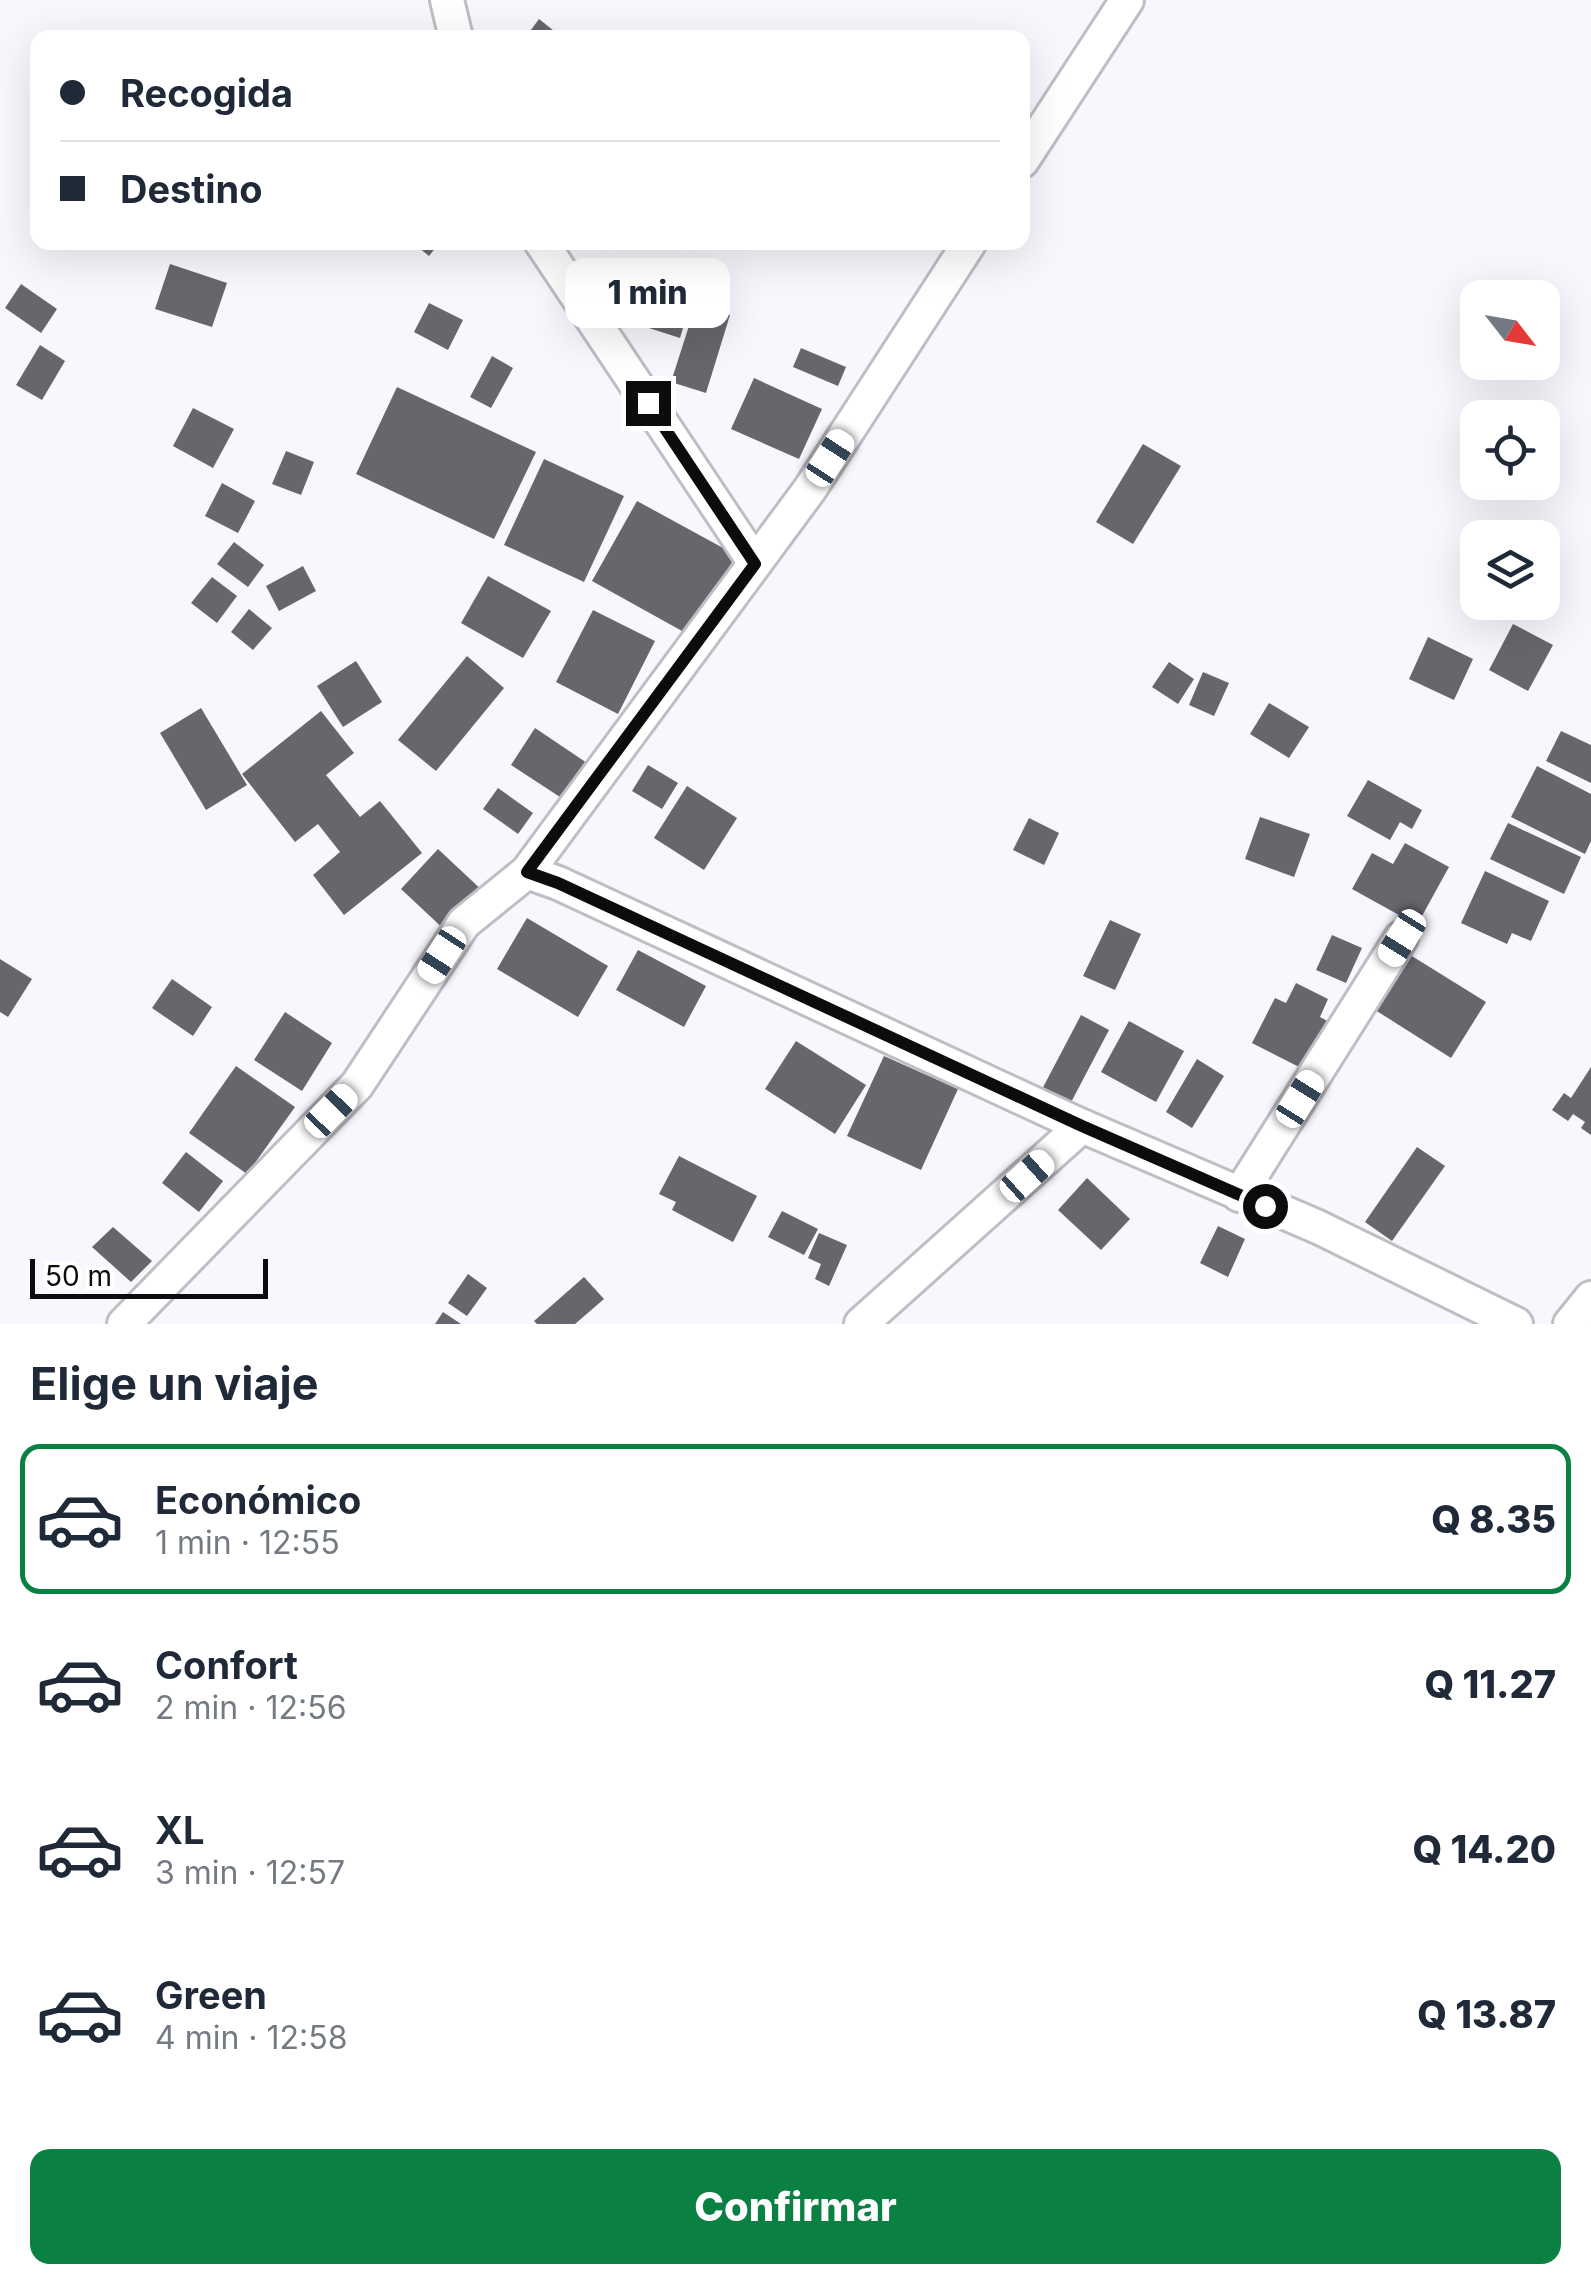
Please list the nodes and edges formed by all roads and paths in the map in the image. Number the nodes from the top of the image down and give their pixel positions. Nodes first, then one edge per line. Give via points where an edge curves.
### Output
1 (446, 0) edge
2 (1127, 0) edge
3 (454, 30) edge
4 (1030, 149) edge
5 (546, 250) edge
6 (965, 250) edge
7 (755, 564) junction
8 (527, 872) junction
9 (1402, 938) dead end
10 (1082, 1126) junction
11 (1238, 1195) junction
12 (1591, 1298) edge
13 (124, 1324) edge
14 (861, 1324) edge
15 (1516, 1324) edge
16 (1570, 1324) edge

1 - 3 street
2 - 4 street
5 - 7 street
6 - 7 street
7 - 8 street
8 - 10 street
8 - 13 street via 464,923 357,1085
9 - 11 street
10 - 11 street
10 - 14 street
11 - 15 street
12 - 16 street

